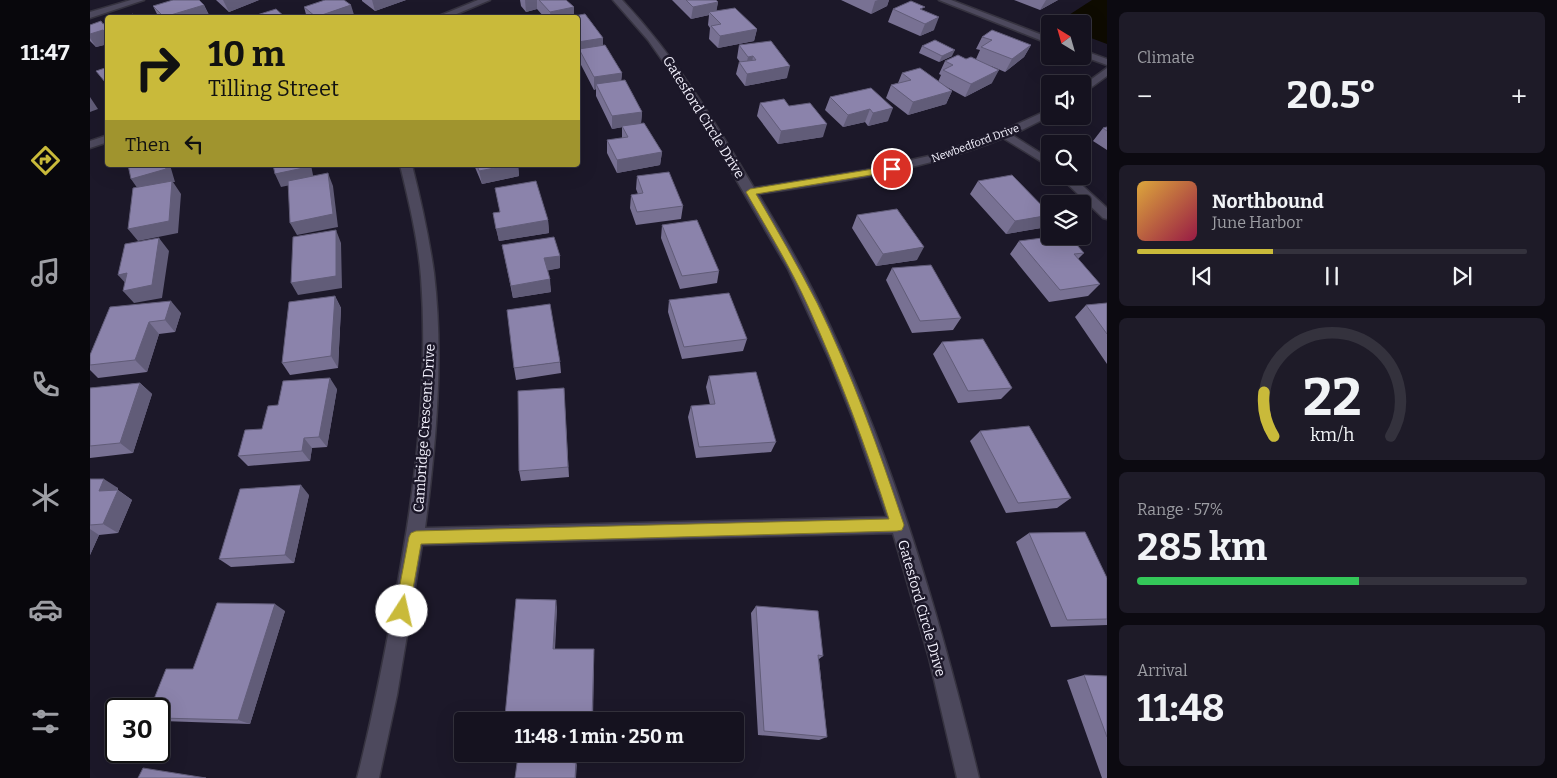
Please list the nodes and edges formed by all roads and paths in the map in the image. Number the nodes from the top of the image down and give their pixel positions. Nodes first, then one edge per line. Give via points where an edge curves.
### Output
1 (486, 0) edge
2 (617, 0) edge
3 (943, 0) edge
4 (136, 1) edge
5 (90, 15) edge
6 (446, 15) edge
7 (1041, 38) edge
8 (1091, 56) edge
9 (1107, 62) edge
10 (1107, 71) edge
11 (1091, 84) edge
12 (1041, 117) edge
13 (1005, 135) junction
14 (105, 139) edge
15 (90, 145) edge
16 (1041, 158) edge
17 (407, 167) edge
18 (1075, 185) edge
19 (750, 192) junction
20 (1107, 215) edge
21 (897, 525) junction
22 (416, 537) junction
23 (368, 778) edge
24 (968, 778) edge

1 - 6 street
2 - 19 street, Gatesford Circle Drive via 651,36 674,67
3 - 7 street
4 - 5 street
8 - 9 street
10 - 11 street
12 - 13 street, Newbedford Drive
13 - 16 street
13 - 19 street, Newbedford Drive via 892,169
14 - 15 street
17 - 22 street, Cambridge Crescent Drive via 423,239 430,304 431,376
18 - 20 street
19 - 21 street, Gatesford Circle Drive via 812,305 853,400
21 - 22 street
21 - 24 street, Gatesford Circle Drive via 926,616
22 - 23 street, Cambridge Crescent Drive

